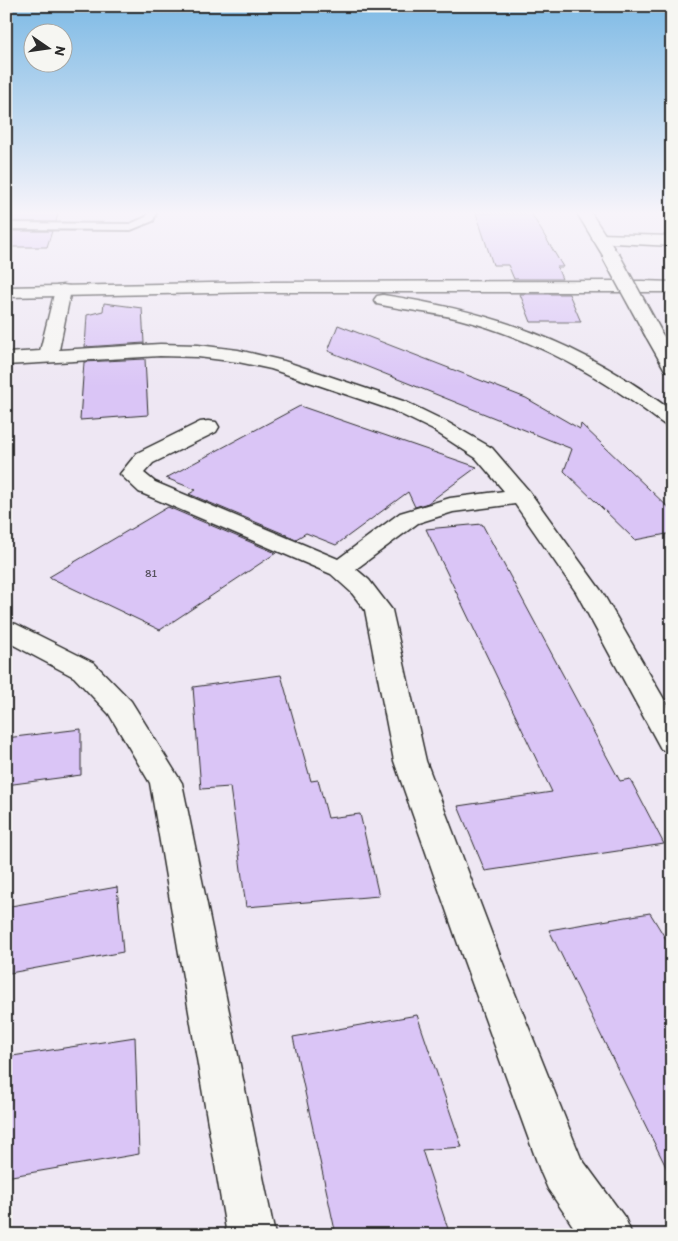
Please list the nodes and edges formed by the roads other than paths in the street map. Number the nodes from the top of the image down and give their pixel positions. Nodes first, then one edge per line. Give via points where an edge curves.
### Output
1 (618, 271) edge
2 (265, 287) junction
3 (672, 287) edge
4 (63, 290) junction
5 (6, 292) edge
6 (48, 356) junction
7 (6, 359) edge
8 (672, 366) edge
9 (672, 421) edge
10 (208, 427) dead end
11 (521, 496) junction
12 (340, 568) junction
13 (6, 630) edge
14 (672, 741) edge
15 (251, 1235) edge
16 (608, 1235) edge

1 - 8 street, bridge
2 - 3 street
2 - 4 street
2 - 9 street via 400,302 502,326 548,342 584,360
4 - 5 street
4 - 6 street
6 - 7 street
6 - 11 street via 198,351 277,364 399,406 440,426 484,454
10 - 12 street via 145,458 131,474 147,487
11 - 12 street via 450,505 409,518
11 - 14 street via 589,592
12 - 16 street via 360,586 378,610 410,761 473,934 564,1173
13 - 15 street via 84,670 120,708 166,783

